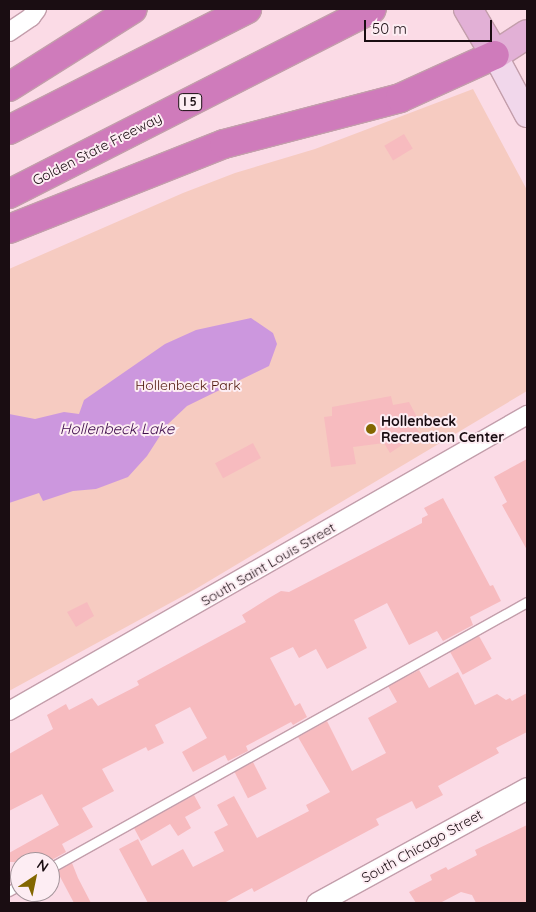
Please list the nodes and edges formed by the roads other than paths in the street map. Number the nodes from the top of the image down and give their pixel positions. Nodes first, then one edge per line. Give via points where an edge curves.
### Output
1 (37, 9) edge
2 (133, 9) edge
3 (247, 9) edge
4 (372, 9) edge
5 (468, 9) edge
6 (9, 32) edge
7 (527, 34) edge
8 (495, 55) junction
9 (9, 87) edge
10 (524, 101) edge
11 (9, 130) edge
12 (9, 194) edge
13 (9, 229) edge
14 (527, 416) edge
15 (527, 602) edge
16 (9, 711) edge
17 (527, 788) edge
18 (60, 862) edge
19 (317, 903) edge

1 - 6 street
2 - 9 highway
3 - 11 highway
4 - 12 highway, Golden State Freeway / I 5
5 - 8 main road
7 - 8 main road
8 - 10 main road
8 - 13 highway via 400,98 224,144
14 - 16 street, South Saint Louis Street
15 - 18 lane
17 - 19 street, South Chicago Street

